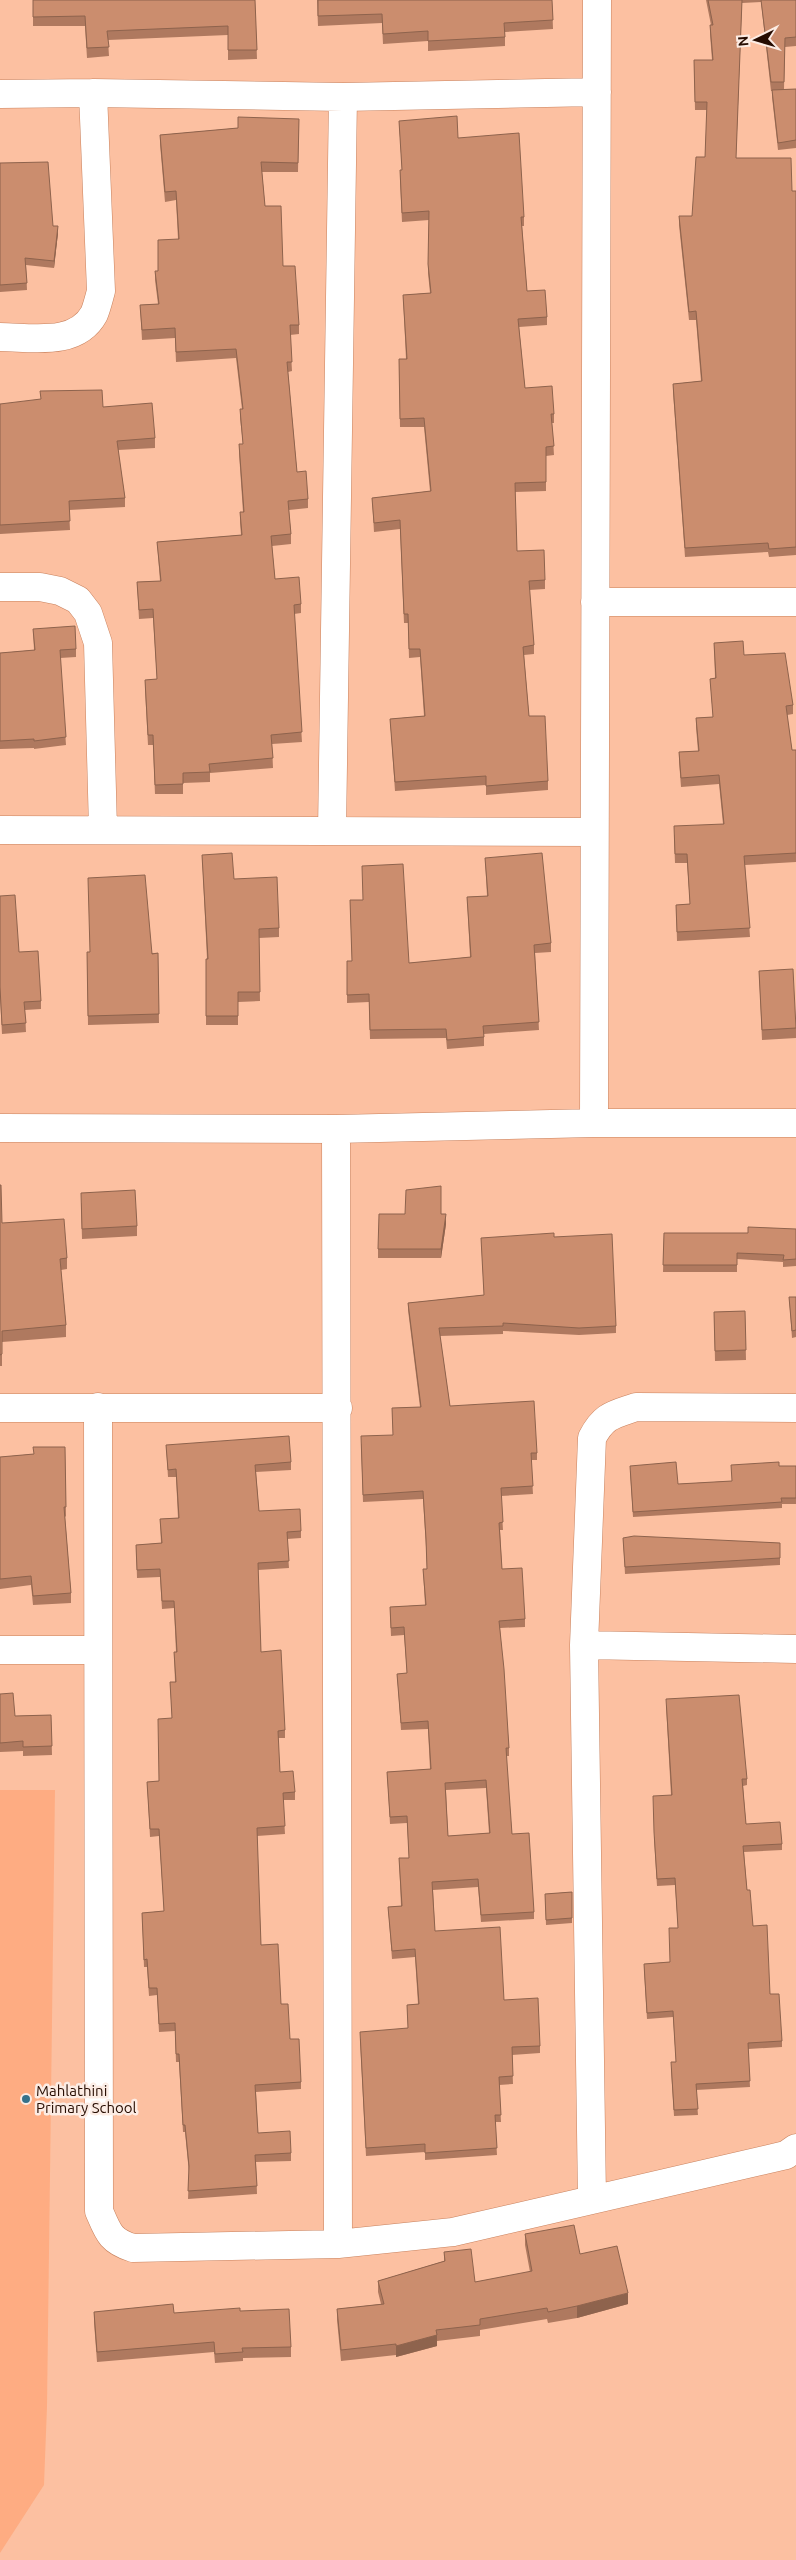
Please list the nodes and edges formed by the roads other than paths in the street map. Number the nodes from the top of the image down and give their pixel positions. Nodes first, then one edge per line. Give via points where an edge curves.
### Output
1 (597, 0) edge
2 (597, 92) junction
3 (93, 93) junction
4 (0, 94) edge
5 (343, 98) junction
6 (0, 337) edge
7 (0, 587) edge
8 (595, 602) junction
9 (796, 602) edge
10 (103, 829) junction
11 (0, 830) edge
12 (332, 831) junction
13 (594, 832) junction
14 (594, 1123) junction
15 (796, 1123) edge
16 (0, 1128) edge
17 (336, 1129) junction
18 (0, 1408) edge
19 (98, 1408) junction
20 (338, 1408) junction
21 (796, 1408) edge
22 (584, 1645) junction
23 (796, 1649) edge
24 (0, 1650) edge
25 (98, 1650) junction
26 (796, 2148) edge
27 (592, 2199) junction
28 (338, 2244) junction

1 - 2 street
2 - 5 street
2 - 8 street
3 - 4 street
3 - 5 street
3 - 6 street via 101,291 94,313 76,333 56,338
5 - 12 street
7 - 10 street via 40,587 60,591 78,600 88,613 98,644
8 - 9 street
8 - 13 street
10 - 11 street
10 - 12 street
12 - 13 street
13 - 14 street
14 - 15 street
14 - 17 street
16 - 17 street
17 - 20 street
18 - 19 street
19 - 20 street
19 - 25 street
20 - 28 street
21 - 22 street via 636,1407 599,1423 592,1438
22 - 23 street
22 - 27 street
24 - 25 street
25 - 28 street via 99,2211 108,2232 118,2244 133,2248
26 - 27 street via 786,2155
27 - 28 street via 453,2232

